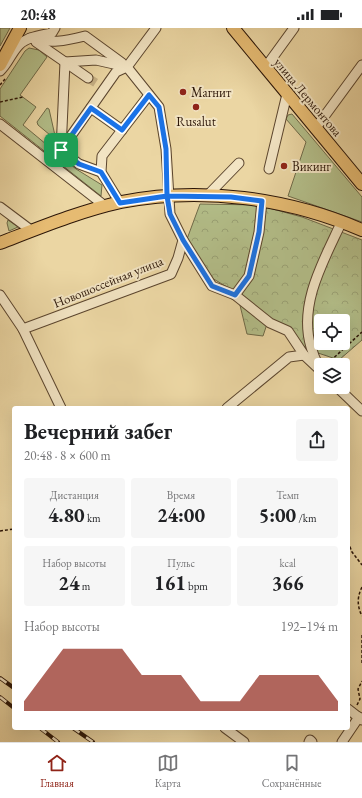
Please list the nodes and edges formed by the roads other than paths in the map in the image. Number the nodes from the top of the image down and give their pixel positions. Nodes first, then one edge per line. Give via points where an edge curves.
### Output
1 (55, 28) edge
2 (156, 28) edge
3 (233, 28) edge
4 (294, 28) edge
5 (19, 30) edge
6 (30, 38) junction
7 (65, 62) junction
8 (0, 65) edge
9 (362, 65) edge
10 (126, 66) junction
11 (265, 68) junction
12 (0, 71) edge
13 (88, 78) tunnel mouth
14 (287, 94) junction
15 (149, 95) junction
16 (91, 108) junction
17 (0, 124) edge
18 (315, 129) junction
19 (122, 130) junction
20 (61, 150) junction
21 (239, 163) dead end
22 (269, 169) dead end
23 (101, 172) junction
24 (362, 182) edge
25 (167, 196) junction
26 (207, 196) junction
27 (262, 201) junction
28 (120, 203) junction
29 (105, 206) junction
30 (3, 213) edge
31 (342, 221) junction
32 (362, 230) edge
33 (32, 231) junction
34 (183, 240) junction
35 (0, 243) edge
36 (0, 295) edge
37 (235, 295) junction
38 (23, 329) junction
39 (304, 355) junction
40 (317, 358) edge
41 (314, 362) edge
42 (345, 394) edge
43 (60, 406) edge
44 (229, 406) edge
45 (362, 411) edge
46 (355, 715) edge
47 (350, 725) edge
48 (348, 730) edge
49 (228, 732) edge
50 (244, 742) edge
51 (309, 742) edge
52 (312, 742) edge
53 (342, 742) edge

1 - 6 street via 52,33
2 - 10 street
3 - 11 main road, улица Лермонтова
4 - 11 street
5 - 6 street
5 - 8 main road
6 - 7 street
6 - 10 street via 56,43 85,36
6 - 12 street via 19,45 8,64
7 - 10 street via 96,60
7 - 13 street
7 - 20 street
9 - 18 street
10 - 15 street
10 - 16 street via 100,86
11 - 14 main road, улица Лермонтова
14 - 18 main road, улица Лермонтова
14 - 22 street
15 - 19 street
15 - 25 street via 159,107 166,149
16 - 19 street
16 - 20 street
17 - 29 street
18 - 24 main road, улица Лермонтова
19 - 23 street via 102,156
20 - 23 street via 79,164
21 - 26 street
23 - 28 street
25 - 26 main road
25 - 28 main road
25 - 34 street via 170,214
26 - 27 main road
27 - 31 main road
27 - 37 street via 259,232 249,276
28 - 29 main road
29 - 33 main road
30 - 33 street
31 - 32 main road
31 - 40 street via 311,295 307,319 311,347
33 - 35 main road
34 - 37 street via 212,286
34 - 38 street, Новошоссейная улица via 171,274
36 - 38 street
37 - 39 street via 270,323 288,331
38 - 43 street
39 - 41 street
39 - 44 street via 289,357
42 - 45 street
46 - 47 street
48 - 53 street
49 - 50 street
51 - 52 street

